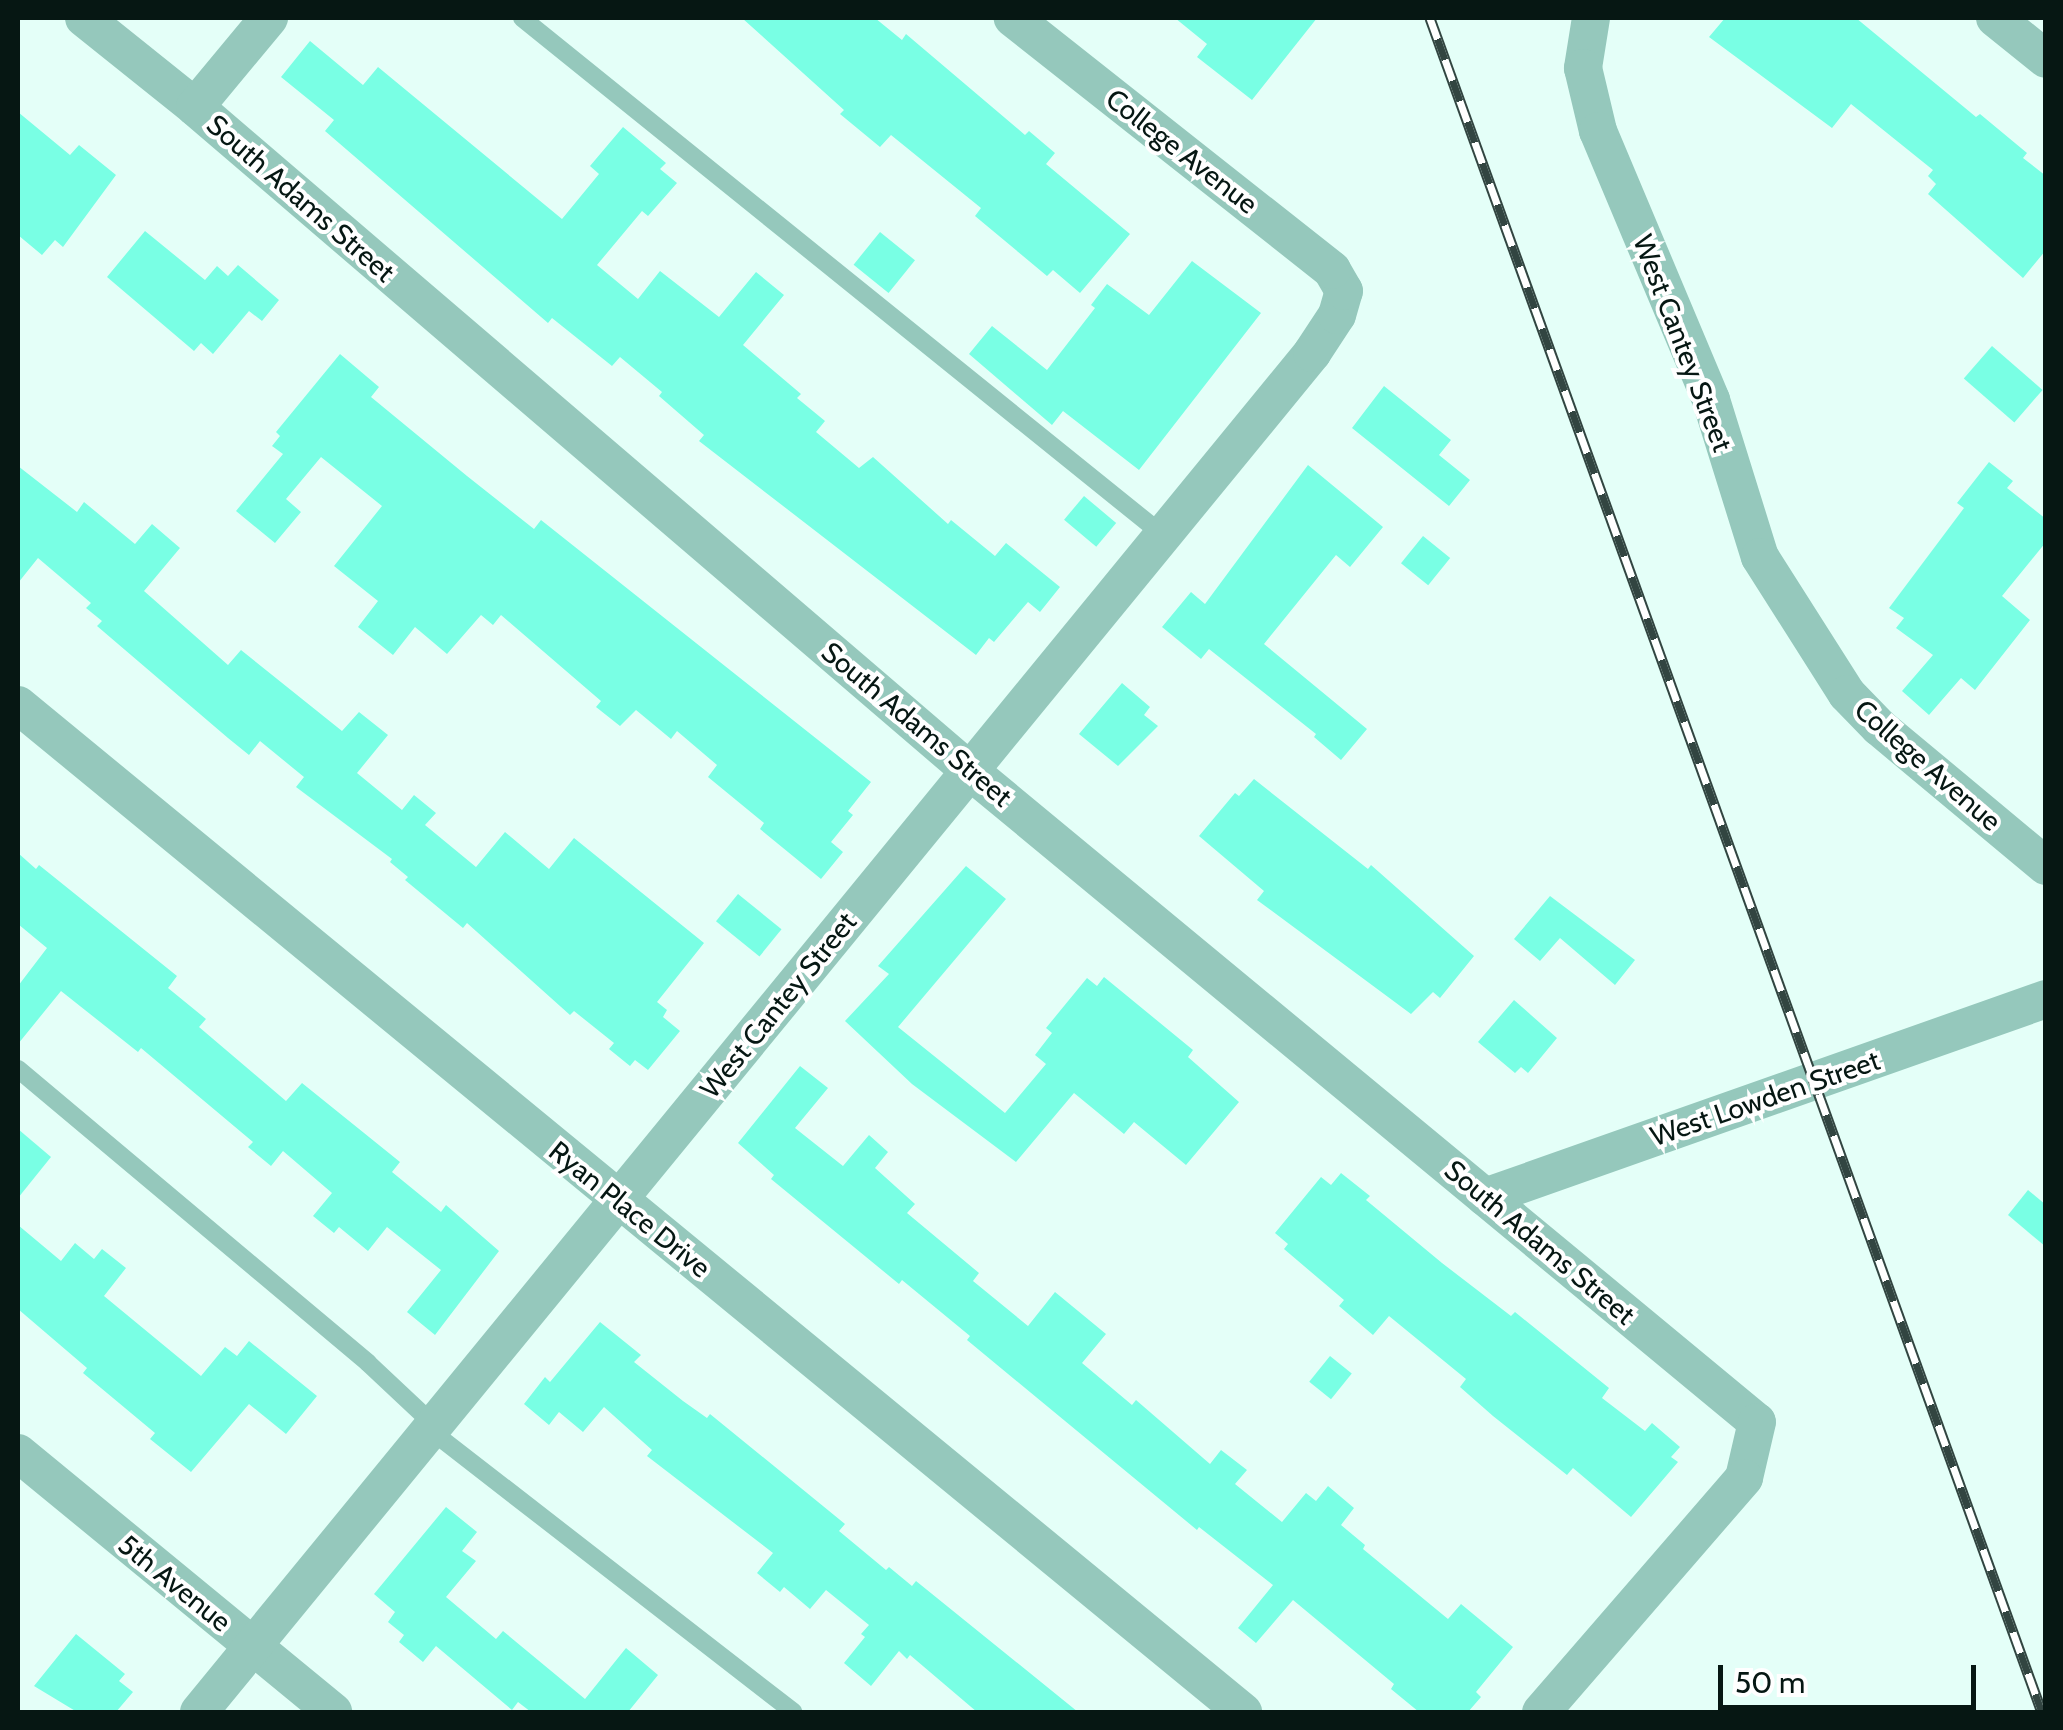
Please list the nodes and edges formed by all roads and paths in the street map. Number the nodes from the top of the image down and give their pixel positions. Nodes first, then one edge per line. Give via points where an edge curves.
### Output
1 (84, 18) edge
2 (268, 18) edge
3 (522, 18) edge
4 (1013, 18) edge
5 (1592, 18) edge
6 (1995, 18) edge
7 (2046, 58) edge
8 (195, 107) junction
9 (1344, 291) joint
10 (1163, 535) junction
11 (1821, 656) joint
12 (18, 706) edge
13 (970, 770) junction
14 (2046, 866) edge
15 (2046, 999) edge
16 (18, 1069) edge
17 (1484, 1196) junction
18 (619, 1200) junction
19 (432, 1428) junction
20 (18, 1453) edge
21 (253, 1647) junction
22 (200, 1712) edge
23 (333, 1712) edge
24 (794, 1712) edge
25 (1243, 1712) edge
26 (1541, 1712) edge

1 - 8 street, South Adams Street
2 - 8 street
3 - 10 lane
4 - 9 street, College Avenue via 1332,270
5 - 11 street, West Cantey Street via 1583,68 1598,132 1711,400 1760,557
6 - 7 street
8 - 13 street, South Adams Street
9 - 10 street, West Cantey Street via 1312,353
10 - 13 street, West Cantey Street
11 - 14 street, College Avenue via 1878,728
12 - 18 street, Ryan Place Drive
13 - 17 street, South Adams Street
13 - 18 street, West Cantey Street
15 - 17 street, West Lowden Street
16 - 19 lane via 368,1364
17 - 26 street, South Adams Street via 1757,1422 1744,1478
18 - 19 street, West Cantey Street
18 - 25 street, Ryan Place Drive
19 - 21 street, West Cantey Street
19 - 24 lane
20 - 21 street, 5th Avenue
21 - 22 street, West Cantey Street
21 - 23 street, 5th Avenue

